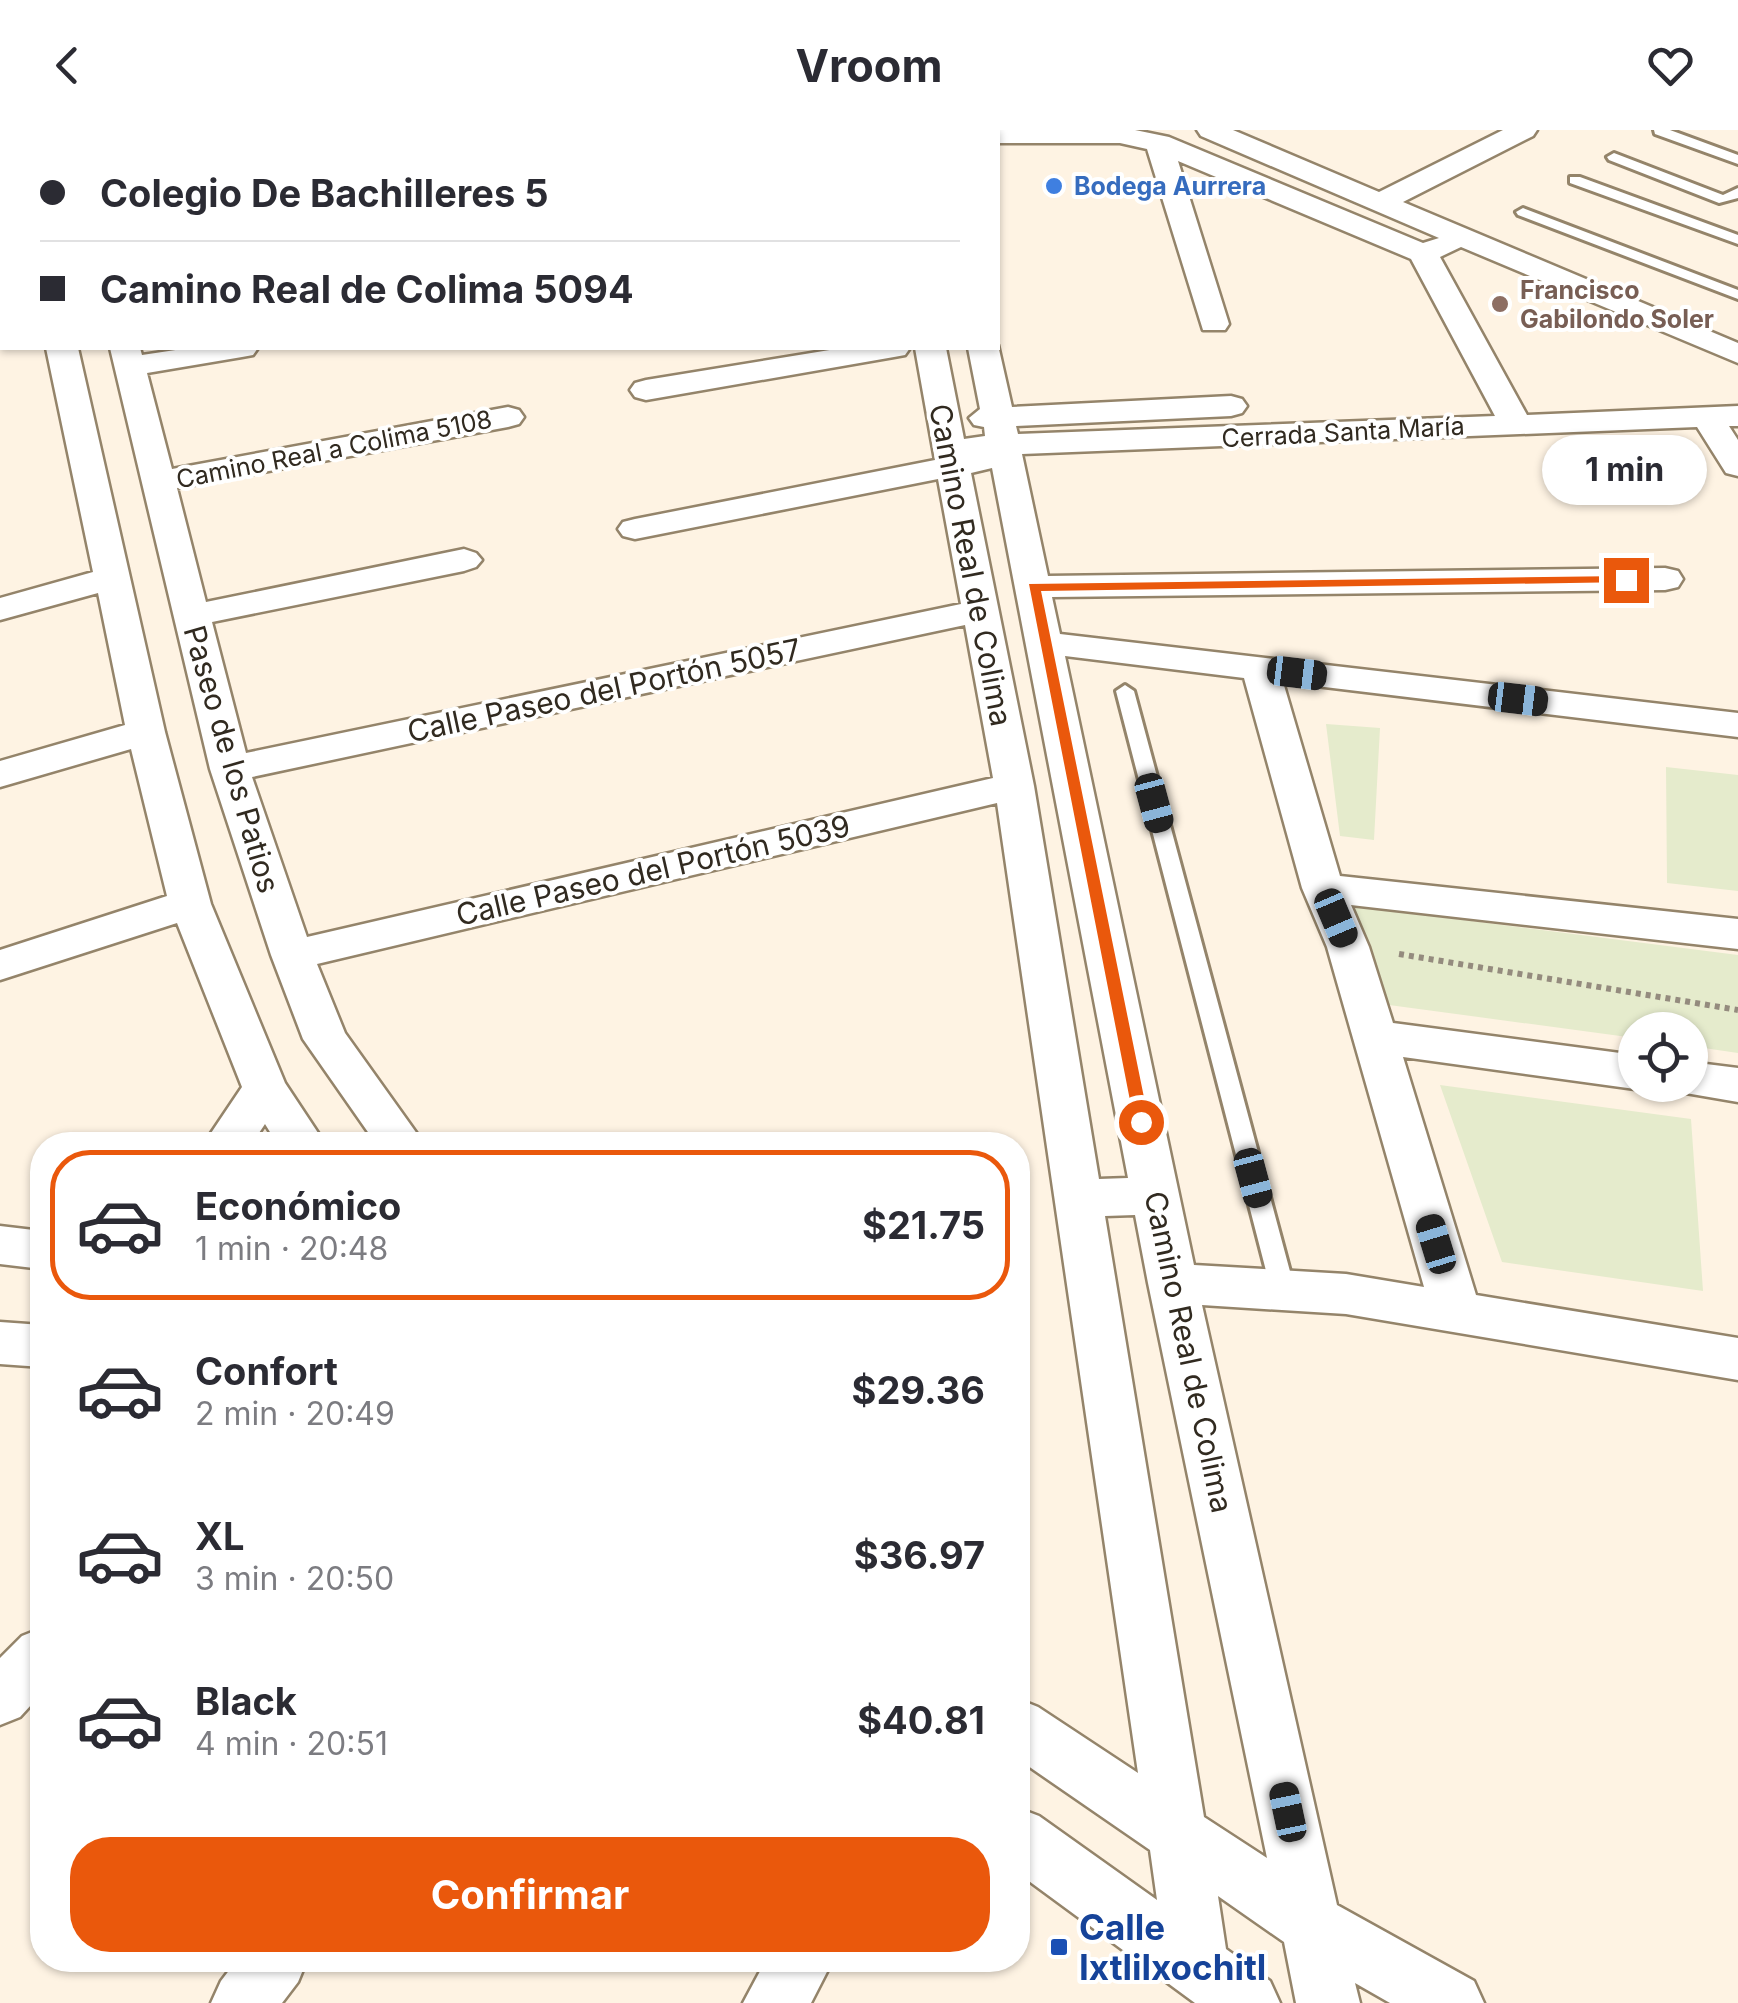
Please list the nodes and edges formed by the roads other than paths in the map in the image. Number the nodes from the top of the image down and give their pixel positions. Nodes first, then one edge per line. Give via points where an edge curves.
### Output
1 (1524, 130) edge
2 (1224, 131) edge
3 (1660, 131) edge
4 (1000, 136) edge
5 (1160, 143) junction
6 (1614, 157) dead end
7 (1738, 160) edge
8 (1575, 180) dead end
9 (1738, 192) edge
10 (1382, 201) junction
11 (1523, 212) dead end
12 (1468, 238) junction
13 (1738, 240) edge
14 (1423, 253) junction
15 (1738, 295) edge
16 (1214, 324) dead end
17 (62, 350) edge
18 (216, 350) edge
19 (882, 350) edge
20 (930, 350) edge
21 (984, 350) edge
22 (1738, 354) edge
23 (127, 357) edge
24 (646, 390) dead end
25 (1509, 410) junction
26 (508, 416) dead end
27 (1722, 417) edge
28 (1004, 440) junction
29 (948, 444) junction
30 (1738, 466) edge
31 (159, 482) junction
32 (635, 529) dead end
33 (464, 560) dead end
34 (110, 578) junction
35 (1666, 579) dead end
36 (1034, 587) junction
37 (0, 609) edge
38 (978, 610) junction
39 (190, 616) junction
40 (1046, 643) junction
41 (1260, 669) junction
42 (1124, 690) dead end
43 (1738, 724) edge
44 (146, 732) junction
45 (230, 769) junction
46 (0, 774) edge
47 (1014, 786) junction
48 (1323, 888) junction
49 (190, 904) junction
50 (1738, 934) edge
51 (292, 955) junction
52 (0, 965) edge
53 (1374, 1037) junction
54 (1618, 1070) edge
55 (1708, 1082) edge
56 (1738, 1086) edge
57 (264, 1088) junction
58 (235, 1132) edge
59 (294, 1132) edge
60 (393, 1132) edge
61 (1156, 1196) junction
62 (1078, 1198) junction
63 (0, 1245) edge
64 (30, 1249) edge
65 (1173, 1283) junction
66 (1283, 1290) junction
67 (1457, 1314) junction
68 (0, 1343) edge
69 (30, 1345) edge
70 (1738, 1359) edge
71 (30, 1667) edge
72 (0, 1698) edge
73 (1030, 1734) edge
74 (1175, 1834) junction
75 (1030, 1847) edge
76 (1312, 1925) junction
77 (1198, 1967) junction
78 (267, 1972) edge
79 (795, 1972) edge
80 (244, 2003) edge
81 (776, 2003) edge
82 (1248, 2003) edge
83 (1328, 2003) edge
84 (1452, 2003) edge

1 - 10 street
2 - 10 street
3 - 7 lane
4 - 5 street via 1120,134
5 - 14 street
5 - 16 street
6 - 9 lane via 1724,200
8 - 13 lane
10 - 12 street
11 - 15 lane
12 - 14 street
12 - 22 street
14 - 25 street
17 - 34 street
18 - 23 street
19 - 24 street
20 - 29 street, Camino Real de Colima
21 - 28 street, Camino Real de Colima
23 - 31 street, Paseo de los Patios
25 - 27 street, Cerrada Santa María
25 - 28 street, Cerrada Santa María
26 - 31 street, Camino Real a Colima 5108
27 - 30 street
28 - 29 street
28 - 29 street, Cerrada Santa María
28 - 36 street, Camino Real de Colima
29 - 32 street
29 - 38 street, Camino Real de Colima
31 - 39 street, Paseo de los Patios
33 - 39 street
34 - 37 street
34 - 44 street
35 - 36 street
36 - 40 street, Camino Real de Colima
38 - 45 street, Calle Paseo del Portón 5057
38 - 47 street, Camino Real de Colima
39 - 45 street, Paseo de los Patios
40 - 41 street
40 - 61 street, Camino Real de Colima
41 - 43 street
41 - 48 street
42 - 66 lane
44 - 46 street
44 - 49 street
45 - 51 street, Paseo de los Patios
47 - 51 street, Calle Paseo del Portón 5039
47 - 62 street, Camino Real de Colima
48 - 50 street
48 - 53 street
49 - 52 street
49 - 57 street
51 - 60 street, Paseo de los Patios via 325,1039
53 - 54 street
53 - 67 street
55 - 56 street
57 - 58 street
57 - 59 street
61 - 62 street
61 - 65 street, Camino Real de Colima
62 - 74 street, Camino Real de Colima
63 - 64 street
65 - 66 street
65 - 76 street, Camino Real de Colima
66 - 67 street
67 - 70 street
68 - 69 street
71 - 72 street
73 - 74 street
74 - 76 street
74 - 77 street, Camino Real de Colima
75 - 77 street
76 - 83 street, Camino Real de Colima
76 - 84 street
77 - 82 street
78 - 80 street
79 - 81 street

